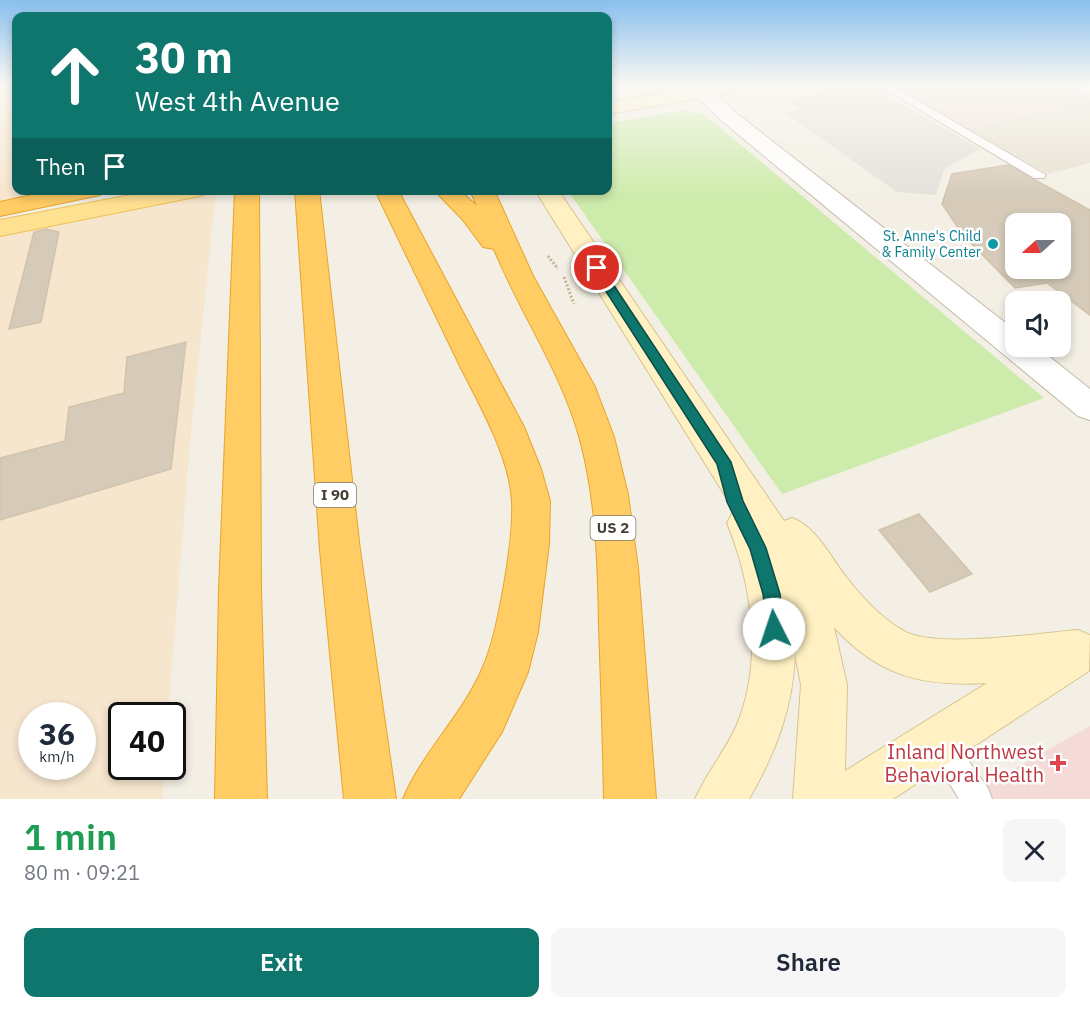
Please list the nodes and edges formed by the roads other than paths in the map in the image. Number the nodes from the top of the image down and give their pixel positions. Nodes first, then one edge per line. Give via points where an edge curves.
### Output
1 (736, 122) edge
2 (948, 122) edge
3 (1039, 175) dead end
4 (68, 195) edge
5 (169, 195) edge
6 (247, 195) edge
7 (307, 195) edge
8 (389, 195) edge
9 (450, 195) edge
10 (484, 195) edge
11 (549, 195) edge
12 (0, 209) edge
13 (0, 228) edge
14 (519, 276) junction
15 (1090, 406) edge
16 (724, 462) junction
17 (1084, 648) edge
18 (938, 742) junction
19 (241, 799) edge
20 (370, 799) edge
21 (429, 799) edge
22 (630, 799) edge
23 (721, 799) edge
24 (819, 799) edge
25 (848, 799) edge
26 (977, 799) edge

1 - 15 street
2 - 3 lane
4 - 12 highway
5 - 13 main road
6 - 19 highway via 240,590
7 - 20 highway, I 90 via 340,550
8 - 21 highway via 507,428 531,501 516,632 505,672 486,715
9 - 14 highway, US 2 via 472,215
10 - 14 highway
11 - 16 street
14 - 22 highway, US 2 via 579,387 597,437 618,568
16 - 17 street via 760,492 835,597 890,648 915,658 949,662
16 - 23 street via 735,502 758,548 771,594 775,646 762,723
16 - 24 street via 793,569 809,613 824,685
17 - 18 street
18 - 25 street
18 - 26 lane

